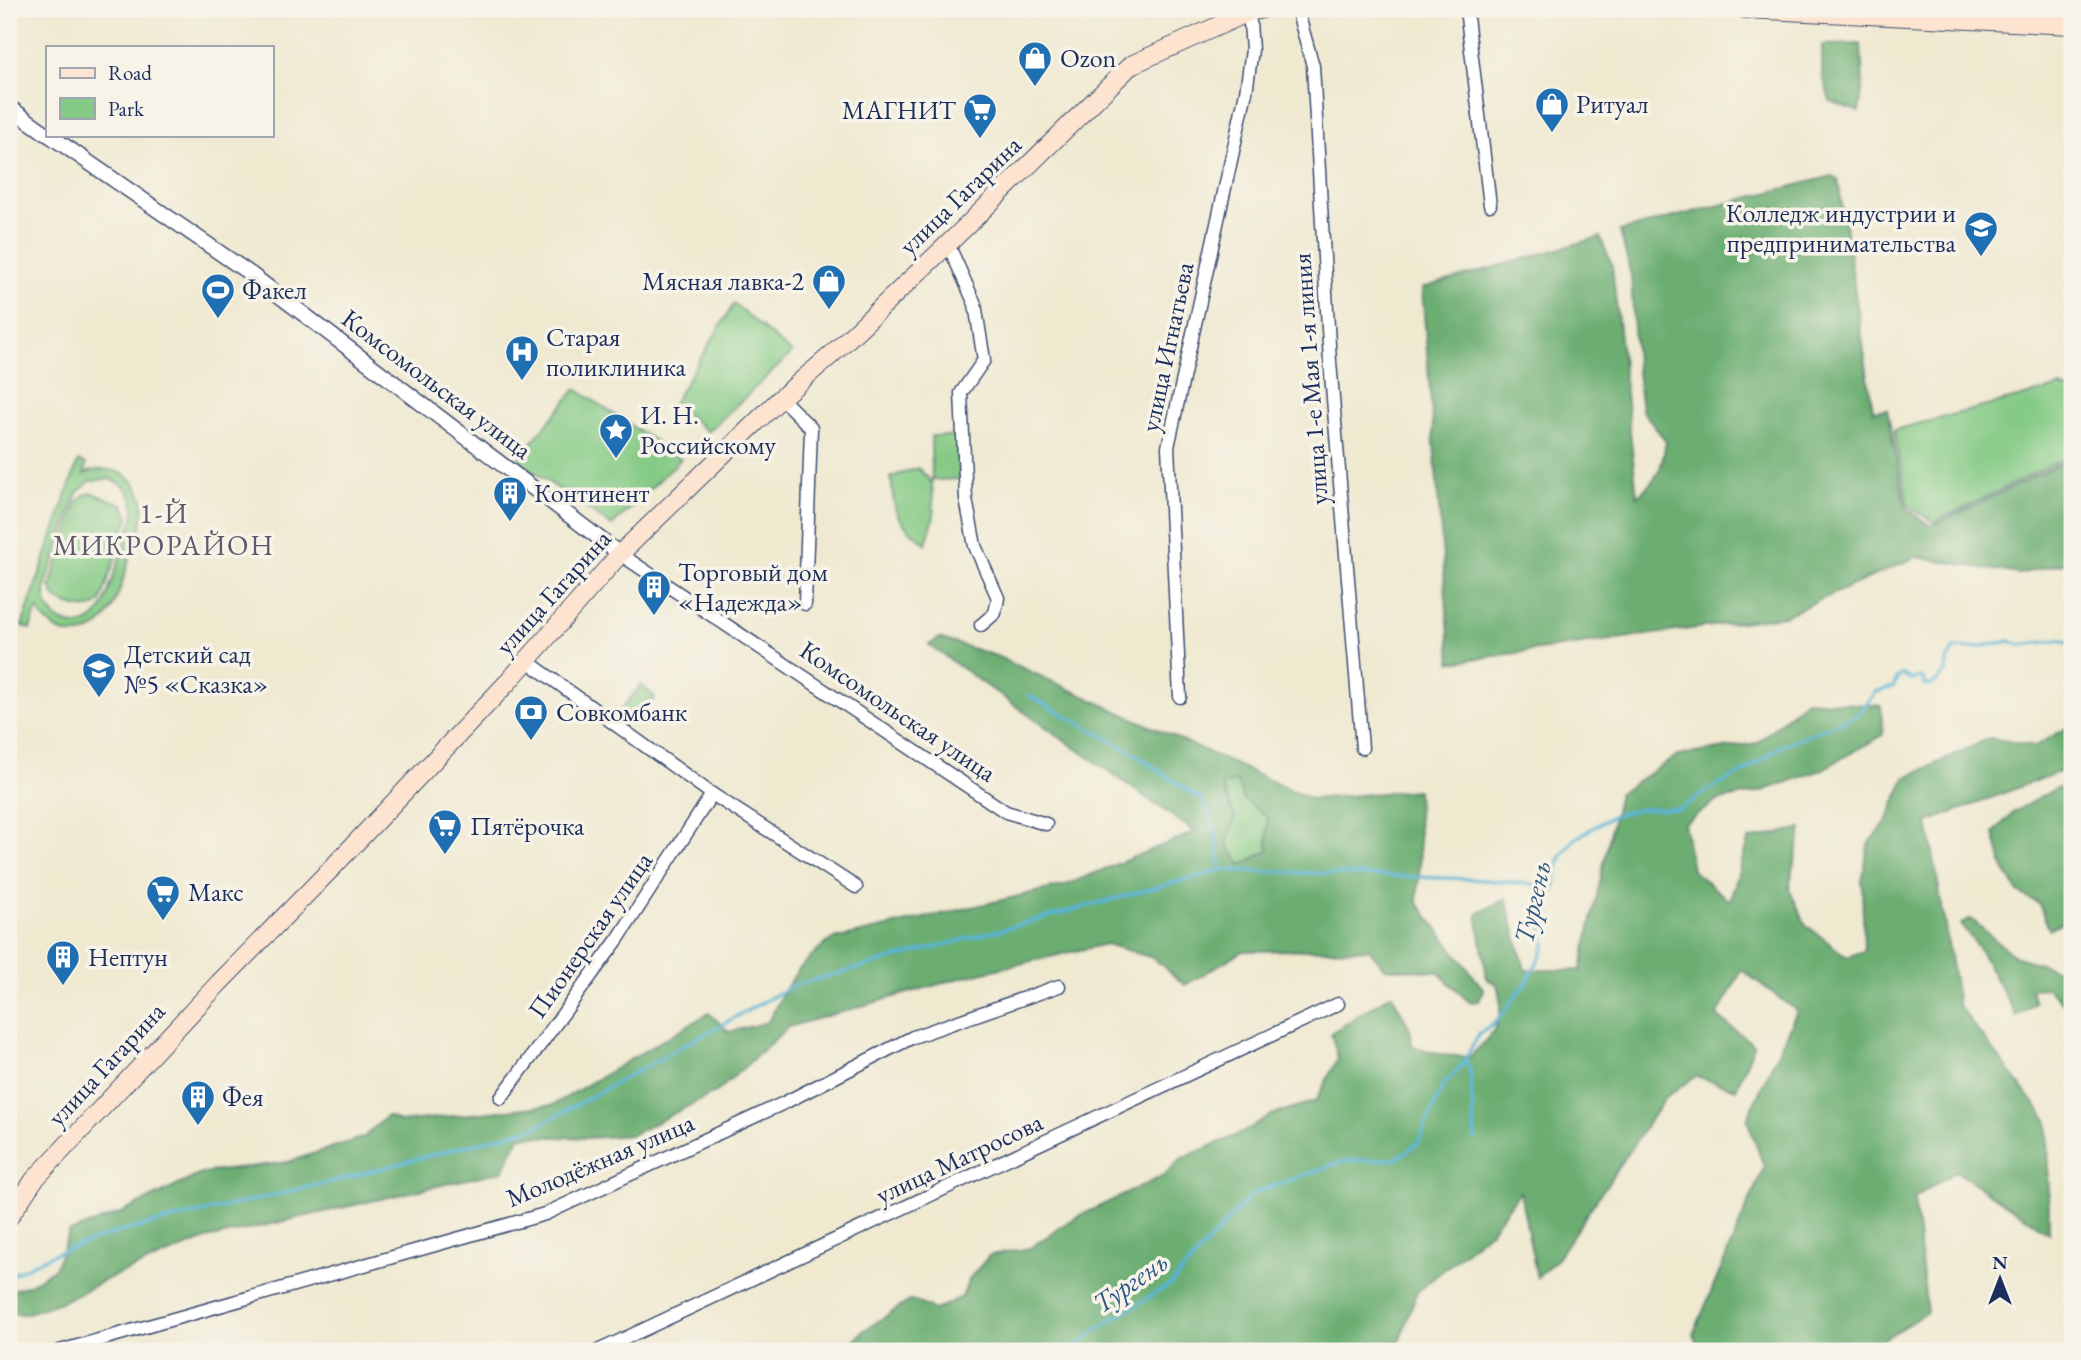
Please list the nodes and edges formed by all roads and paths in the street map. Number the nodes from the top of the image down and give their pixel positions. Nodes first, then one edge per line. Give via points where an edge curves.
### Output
1 (1253, 9) edge
2 (1297, 9) edge
3 (1466, 9) edge
4 (1745, 9) edge
5 (2072, 25) edge
6 (9, 107) edge
7 (46, 133) edge
8 (51, 136) edge
9 (1490, 205) dead end
10 (948, 244) junction
11 (781, 398) junction
12 (620, 554) junction
13 (805, 604) dead end
14 (981, 625) dead end
15 (527, 661) junction
16 (1180, 697) dead end
17 (1362, 748) dead end
18 (712, 794) junction
19 (1046, 824) dead end
20 (856, 887) dead end
21 (1059, 986) dead end
22 (1338, 1004) dead end
23 (501, 1098) dead end
24 (34, 1180) junction
25 (9, 1198) edge
26 (9, 1217) edge
27 (60, 1351) edge
28 (598, 1351) edge

1 - 10 main road, улица Гагарина via 1132,65
1 - 16 street, улица Игнатьева via 1246,92 1168,447
2 - 17 street, улица 1-е Мая 1-я линия via 1313,66 1330,362
3 - 9 street
4 - 5 main road
6 - 7 street, Комсомольская улица
8 - 12 street, Комсомольская улица via 252,275
10 - 11 main road, улица Гагарина
10 - 14 street via 975,304 984,360 961,393 968,510 975,546 998,598 995,613
11 - 12 main road, улица Гагарина
11 - 13 street via 811,428
12 - 15 main road, улица Гагарина
12 - 19 street, Комсомольская улица via 1006,812
15 - 18 street
15 - 24 main road, улица Гагарина
18 - 20 street
18 - 23 street, Пионерская улица via 618,939
21 - 27 street, Молодёжная улица via 913,1037 786,1102 545,1214
22 - 28 street, улица Матросова
24 - 25 main road, улица Гагарина
24 - 26 main road, улица Гагарина

